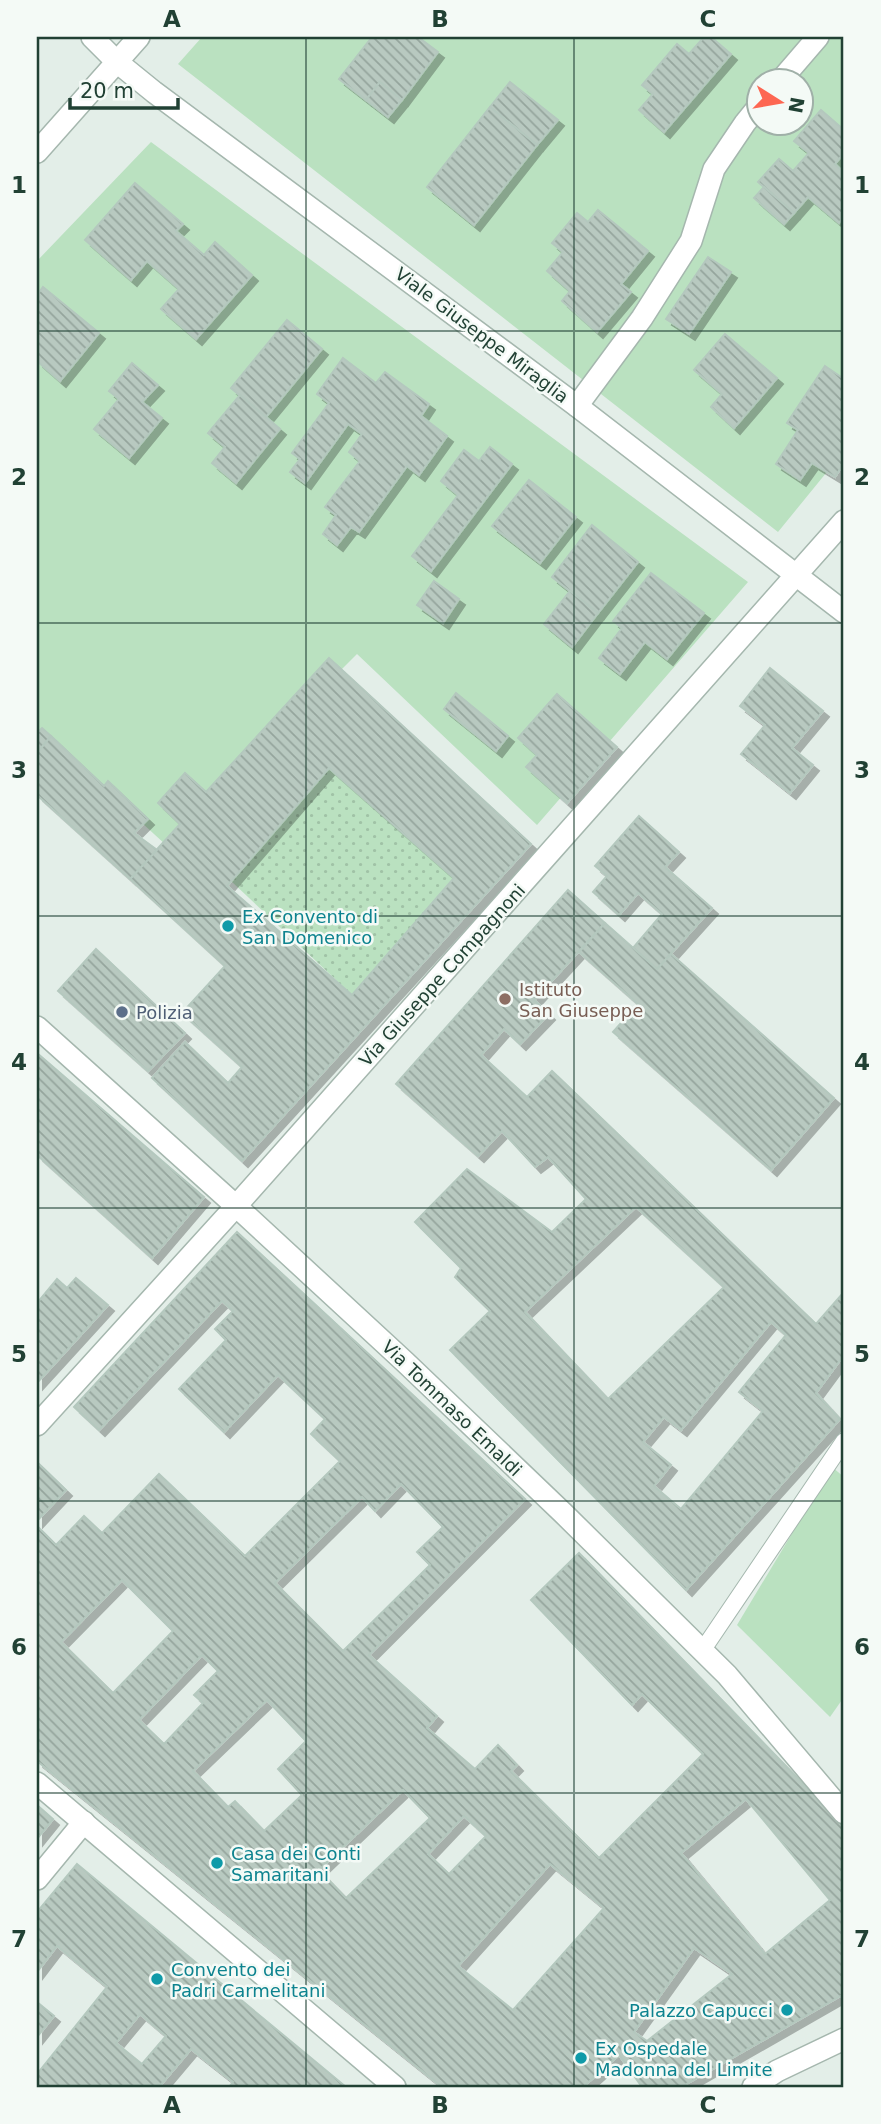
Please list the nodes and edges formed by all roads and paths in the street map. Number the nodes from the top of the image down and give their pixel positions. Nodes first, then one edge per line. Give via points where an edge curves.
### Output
1 (92, 37) edge
2 (139, 37) edge
3 (818, 37) edge
4 (117, 62) junction
5 (793, 66) edge
6 (744, 125) edge
7 (37, 152) edge
8 (577, 406) junction
9 (844, 522) edge
10 (796, 576) junction
11 (844, 612) edge
12 (37, 1027) edge
13 (236, 1206) junction
14 (37, 1426) edge
15 (844, 1441) edge
16 (702, 1651) junction
17 (37, 1783) edge
18 (844, 1813) edge
19 (84, 1822) junction
20 (37, 1879) edge
21 (844, 2039) edge
22 (395, 2087) edge
23 (753, 2087) edge

1 - 4 street, Viale Giuseppe Miraglia
2 - 4 street
3 - 5 street
4 - 7 street
4 - 8 street, Viale Giuseppe Miraglia
6 - 8 street via 715,169 691,241
8 - 10 street, Viale Giuseppe Miraglia
9 - 10 street, Via Giuseppe Compagnoni
10 - 11 street, Viale Giuseppe Miraglia
10 - 13 street, Via Giuseppe Compagnoni
12 - 13 street, Via Tommaso Emaldi
13 - 14 street, Via Giuseppe Compagnoni
13 - 16 street, Via Tommaso Emaldi via 445,1400
15 - 16 lane
16 - 18 street, Via Tommaso Emaldi
17 - 19 street
19 - 20 street
19 - 22 street
21 - 23 street

